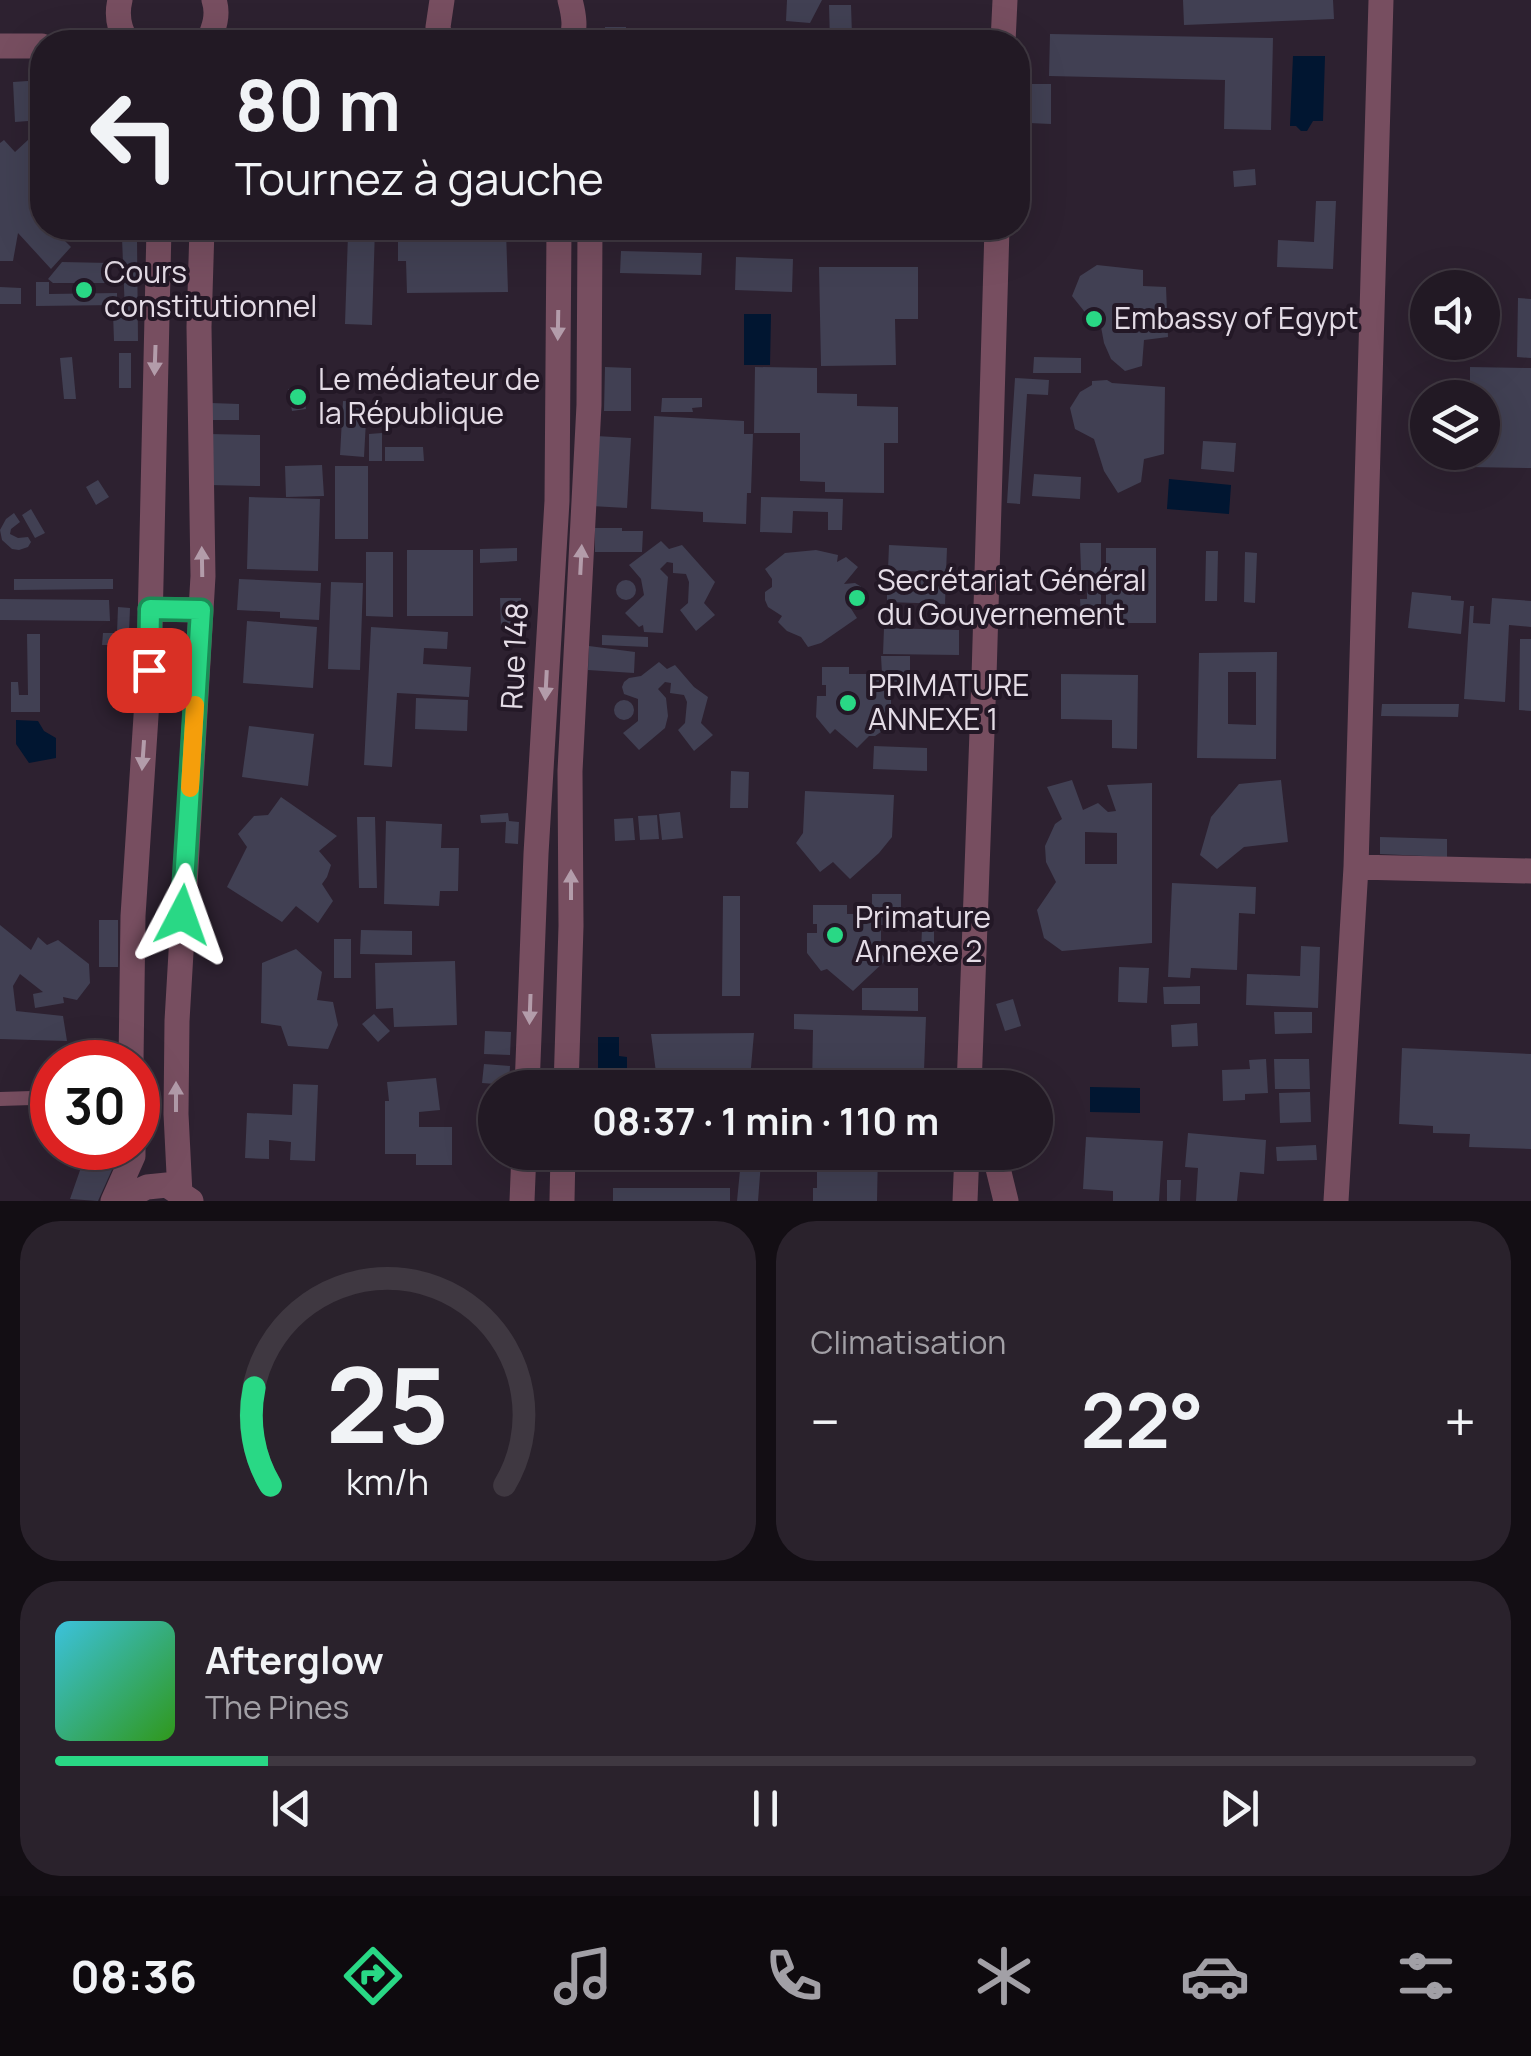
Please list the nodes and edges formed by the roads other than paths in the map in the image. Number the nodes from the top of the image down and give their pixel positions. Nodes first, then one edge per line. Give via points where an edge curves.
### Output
1 (120, 0) edge
2 (214, 0) edge
3 (442, 0) edge
4 (570, 0) edge
5 (1005, 0) edge
6 (1381, 0) edge
7 (120, 30) edge
8 (213, 30) edge
9 (439, 30) edge
10 (574, 30) edge
11 (1004, 30) edge
12 (0, 46) edge
13 (30, 46) edge
14 (158, 240) edge
15 (202, 240) edge
16 (559, 240) edge
17 (590, 240) edge
18 (997, 240) edge
19 (150, 609) junction
20 (201, 610) junction
21 (550, 626) junction
22 (578, 626) junction
23 (1356, 867) junction
24 (1531, 871) edge
25 (131, 1040) edge
26 (528, 1070) edge
27 (567, 1070) edge
28 (970, 1070) edge
29 (30, 1098) edge
30 (0, 1100) edge
31 (127, 1170) edge
32 (523, 1170) edge
33 (563, 1170) edge
34 (966, 1170) edge
35 (998, 1170) edge
36 (186, 1198) edge
37 (115, 1201) edge
38 (522, 1201) edge
39 (562, 1201) edge
40 (965, 1201) edge
41 (1006, 1201) edge
42 (1336, 1201) edge

1 - 7 street
2 - 8 street
3 - 9 street
4 - 10 street
5 - 11 street
6 - 23 street
12 - 13 street
14 -> 19 street
20 -> 15 street
16 -> 21 street, Rue 148
22 -> 17 street
18 - 28 street
19 - 20 street
19 -> 25 street
36 -> 20 street via 176,1114 176,1021
21 - 22 street
21 -> 26 street, Rue 148
27 -> 22 street
23 - 24 street
23 - 42 street
29 - 30 lane
31 - 37 street
32 - 38 street
33 - 39 street
34 - 40 street
35 - 41 street
36 - 37 street via 167,1184

